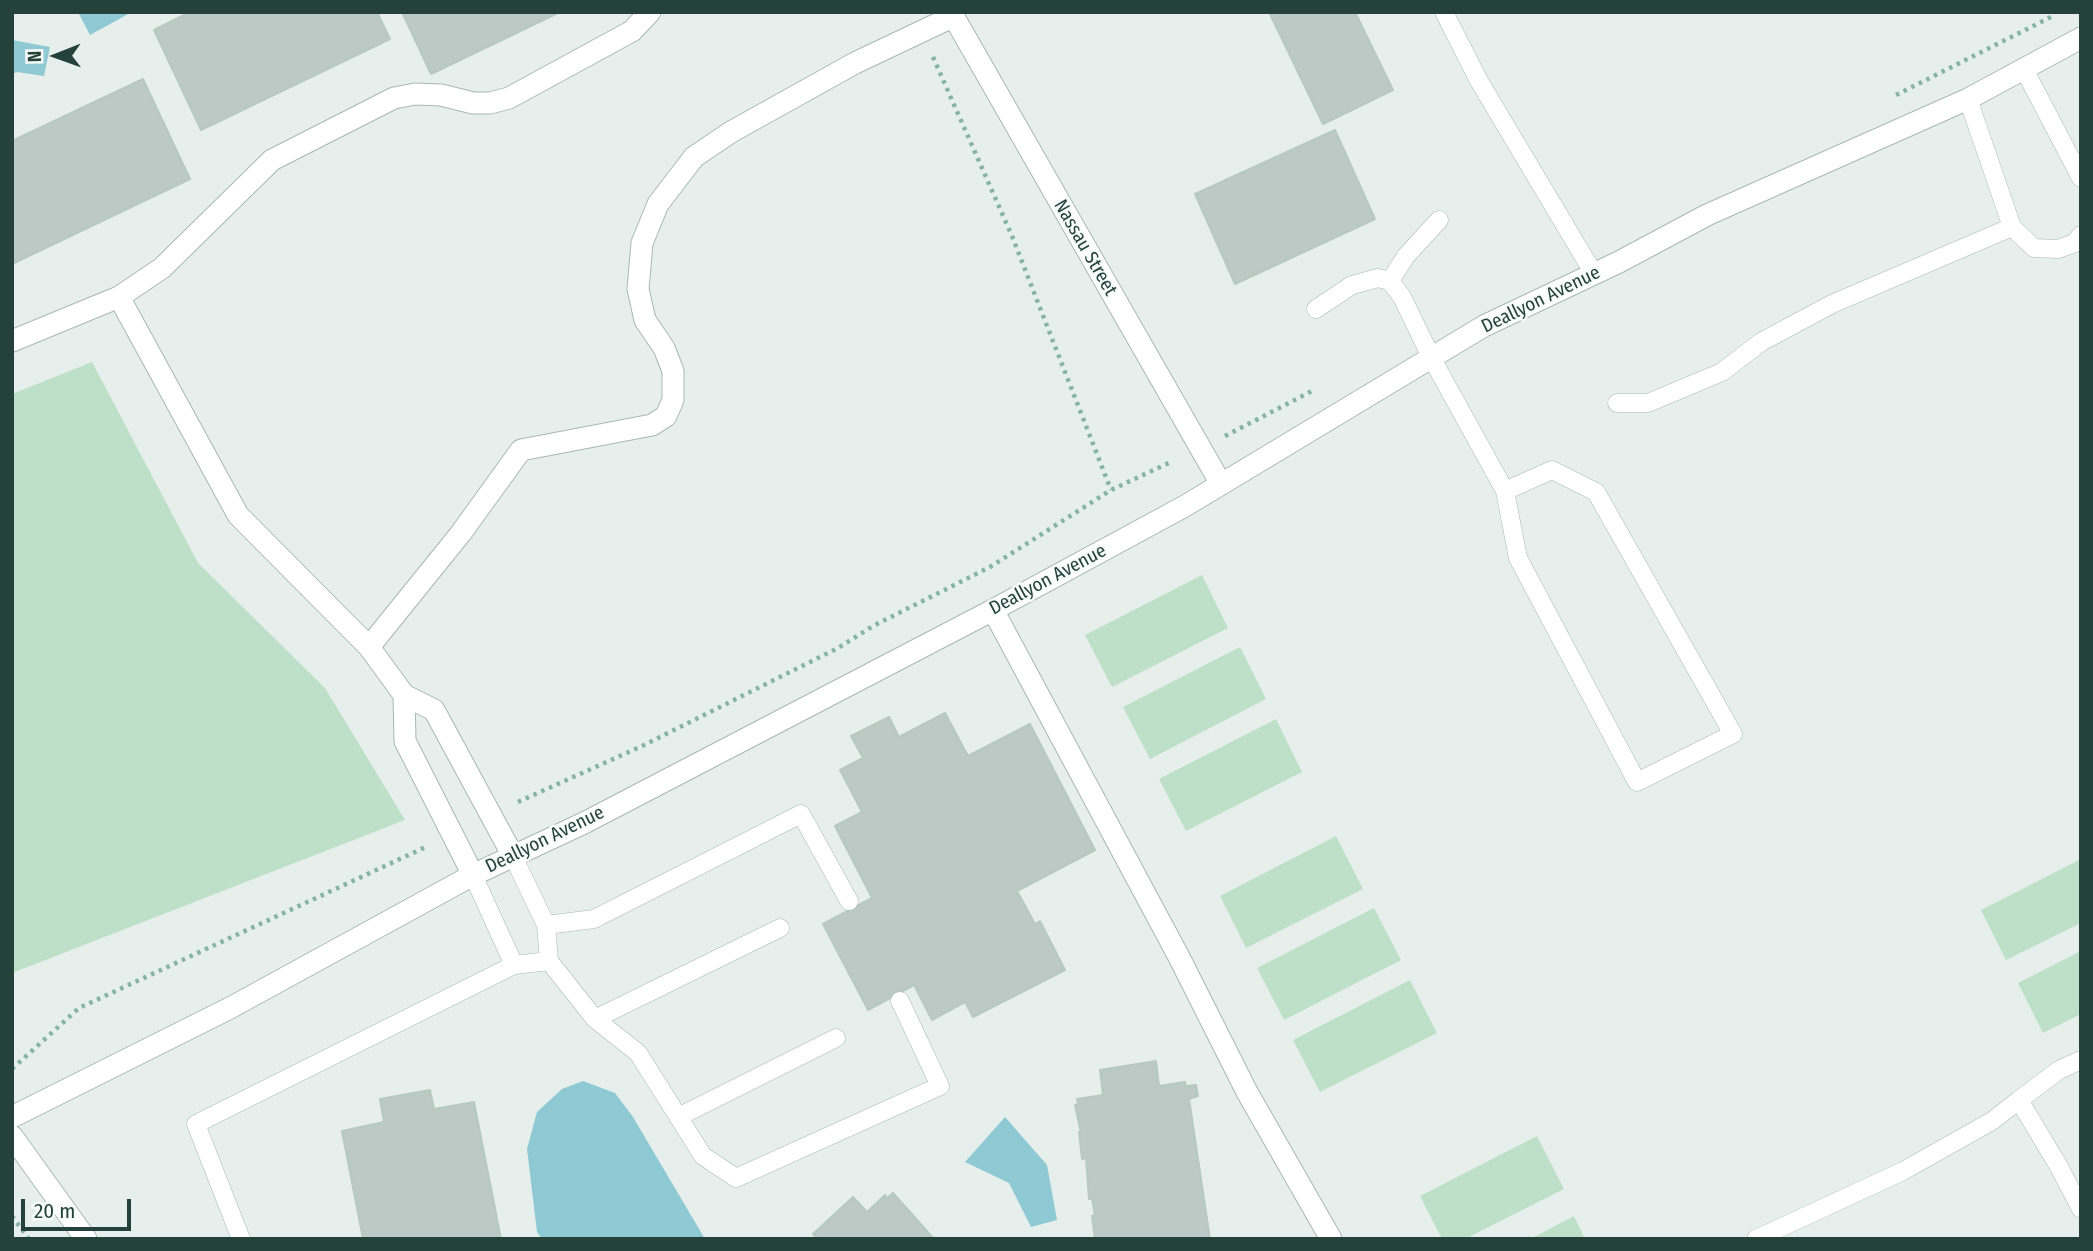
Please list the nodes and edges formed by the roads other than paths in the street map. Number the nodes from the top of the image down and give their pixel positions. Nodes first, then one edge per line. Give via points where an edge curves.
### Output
1 (650, 12) edge
2 (1444, 12) edge
3 (951, 15) edge
4 (2081, 38) edge
5 (2024, 69) junction
6 (1968, 99) junction
7 (2081, 177) edge
8 (1439, 220) dead end
9 (2012, 227) junction
10 (2079, 244) edge
11 (1594, 274) junction
12 (1391, 281) junction
13 (119, 297) junction
14 (1316, 309) dead end
15 (12, 341) edge
16 (1432, 357) junction
17 (1617, 403) dead end
18 (1221, 484) junction
19 (1505, 491) junction
20 (993, 610) junction
21 (369, 648) junction
22 (404, 695) junction
23 (513, 856) junction
24 (473, 875) junction
25 (849, 901) dead end
26 (546, 925) junction
27 (780, 928) dead end
28 (550, 961) junction
29 (514, 965) junction
30 (900, 1001) dead end
31 (595, 1019) junction
32 (836, 1038) dead end
33 (2081, 1060) edge
34 (2019, 1100) junction
35 (12, 1117) edge
36 (678, 1117) junction
37 (12, 1136) edge
38 (2081, 1209) edge
39 (86, 1239) edge
40 (241, 1239) edge
41 (1331, 1239) edge
42 (1756, 1239) edge

1 - 13 street via 632,31 509,98 490,103 441,95 394,98 272,160 162,268
2 - 11 lane via 1479,81
3 - 18 street, Nassau Street
3 - 21 street via 844,69 694,157 658,204 642,243 638,289 645,320 673,370 673,400 666,416 652,425 521,450
4 - 5 street, Deallyon Avenue
5 - 6 street, Deallyon Avenue
5 - 7 lane
6 - 9 lane
6 - 11 street, Deallyon Avenue via 1707,215
8 - 12 lane via 1406,256
9 - 10 lane via 2035,248
9 - 17 lane via 1832,304 1761,342 1722,372 1648,403
11 - 16 street, Deallyon Avenue
12 - 14 lane via 1378,278 1352,285
12 - 16 lane
13 - 15 street
13 - 21 street via 238,516
16 - 18 street, Deallyon Avenue
16 - 19 lane
18 - 20 street, Deallyon Avenue
19 - 19 lane via 1518,558 1637,782 1733,734 1596,492 1552,470
20 - 23 street, Deallyon Avenue
20 - 41 street via 1247,1092
21 - 22 street
22 - 23 street via 434,710
22 - 24 street via 405,741
23 - 24 street, Deallyon Avenue
23 - 26 lane
24 - 29 lane
24 - 35 street, Deallyon Avenue via 230,1008
25 - 26 lane via 801,814 594,919
26 - 28 lane
27 - 31 lane
28 - 29 lane
28 - 31 lane
29 - 40 lane via 197,1124
30 - 36 lane via 940,1086 736,1178 703,1156
31 - 36 lane via 638,1053
32 - 36 lane
33 - 34 lane via 2059,1070
34 - 38 lane
34 - 42 lane via 1992,1121 1903,1171
37 - 39 street

